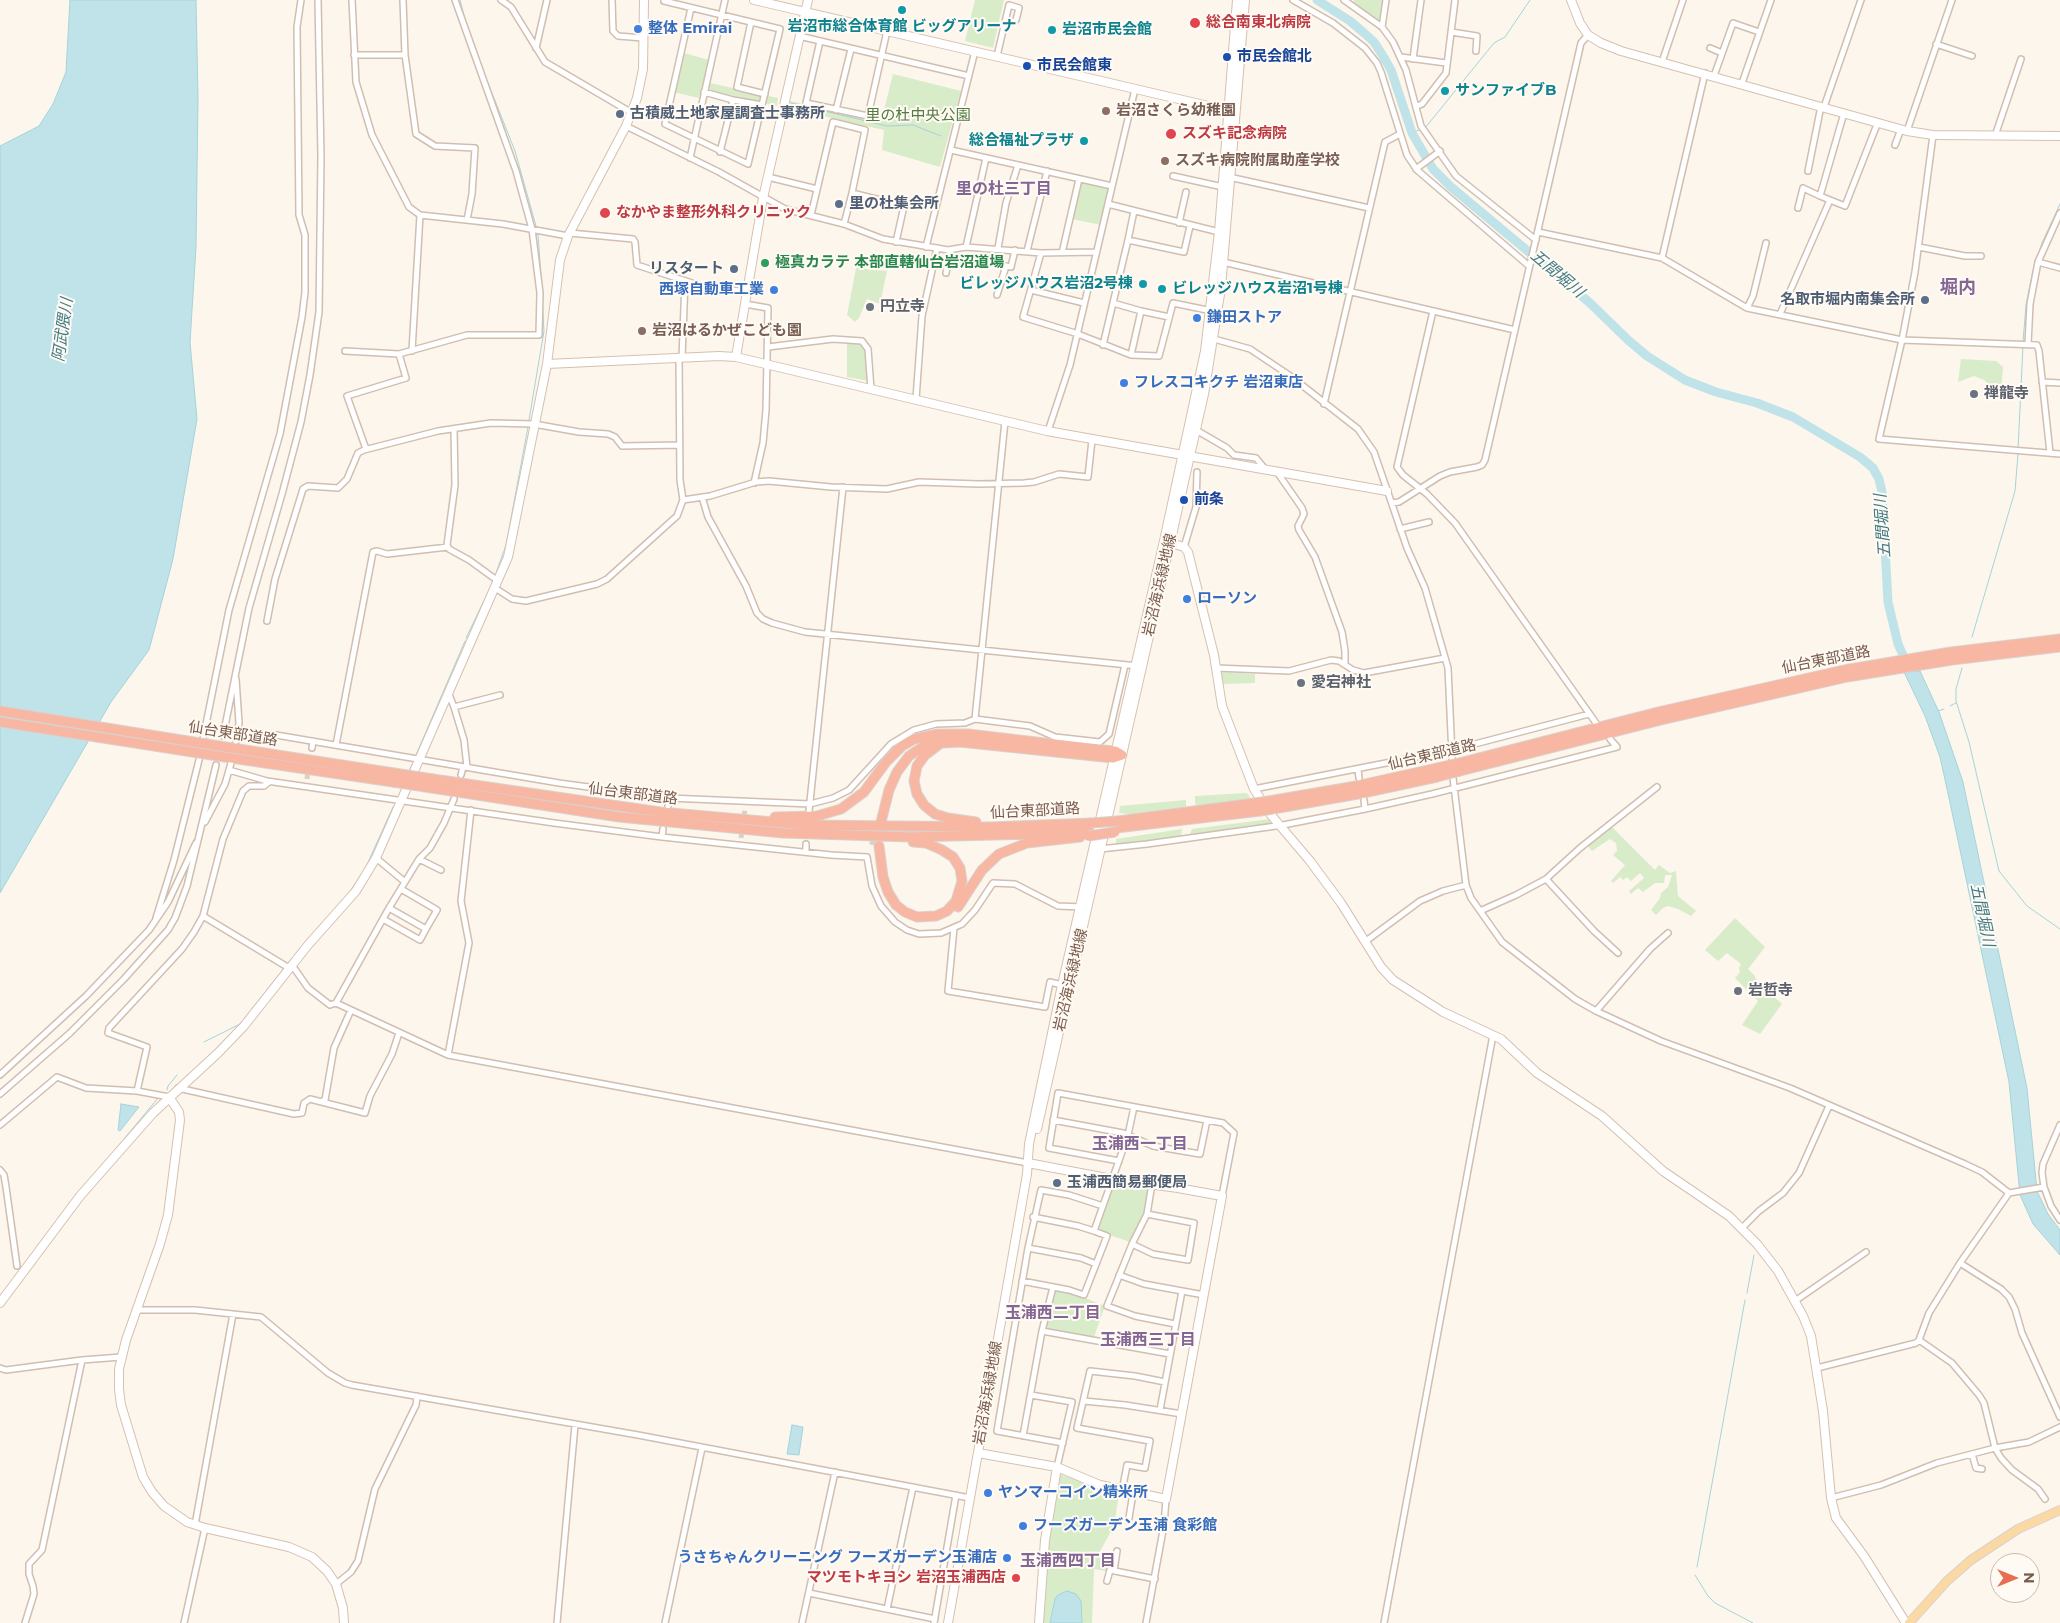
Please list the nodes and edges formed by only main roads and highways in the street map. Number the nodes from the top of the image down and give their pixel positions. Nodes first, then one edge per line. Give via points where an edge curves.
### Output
1 (2060, 639) edge
2 (2060, 647) edge
3 (2009, 648) junction
4 (0, 711) edge
5 (0, 722) edge
6 (928, 736) junction
7 (943, 742) junction
8 (394, 777) junction
9 (432, 784) junction
10 (1257, 807) junction
11 (664, 809) junction
12 (1116, 827) junction
13 (734, 829) junction
14 (1090, 830) junction
15 (2060, 1510) edge
16 (1907, 1623) edge

1 - 3 highway, 仙台東部道路
2 - 3 highway, 仙台東部道路
3 - 10 highway, 仙台東部道路, bridge via 1846,674 1667,710 1437,773
4 - 8 highway, 仙台東部道路, bridge
5 - 8 highway, 仙台東部道路, bridge via 217,761
6 - 7 highway via 906,752 894,769 884,790 878,822 889,790 904,762 927,744
6 - 7 highway via 968,734 1117,755
6 - 11 highway via 902,746 859,796 840,810 826,815 787,818
7 - 14 highway via 925,755 915,774 917,794 935,814 971,822
8 - 9 highway, 仙台東部道路, bridge
9 - 11 highway, 仙台東部道路
9 - 13 highway, 仙台東部道路 via 583,812
10 - 12 highway, 仙台東部道路
10 - 12 highway, 仙台東部道路 via 1167,824
11 - 14 highway, 仙台東部道路 via 807,825
12 - 14 highway, 仙台東部道路
13 - 14 highway, 仙台東部道路 via 910,837
13 - 14 highway via 804,838 926,843 949,854 960,868 961,887 952,906 930,918 910,915 892,899 885,884 877,846 878,877 890,904 904,917 926,923 955,910 987,864 1005,850
15 - 16 main road via 2018,1529 1971,1560

